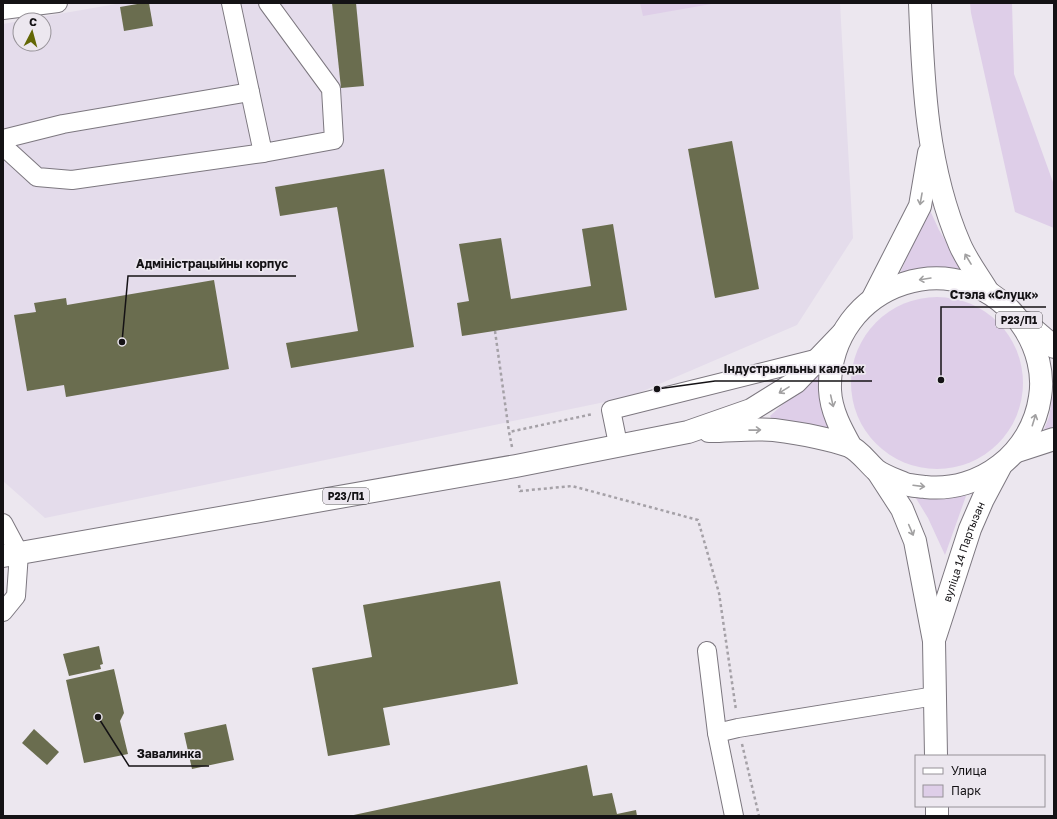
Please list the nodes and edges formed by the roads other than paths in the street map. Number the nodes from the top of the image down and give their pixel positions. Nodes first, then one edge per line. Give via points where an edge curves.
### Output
1 (58, 3) edge
2 (231, 3) edge
3 (268, 3) edge
4 (920, 3) edge
5 (3, 10) edge
6 (250, 92) junction
7 (3, 139) edge
8 (3, 146) edge
9 (931, 146) junction
10 (263, 153) junction
11 (988, 292) junction
12 (873, 298) junction
13 (1015, 314) junction
14 (842, 334) junction
15 (1054, 347) edge
16 (819, 358) junction
17 (688, 432) junction
18 (1054, 439) edge
19 (618, 444) junction
20 (851, 447) junction
21 (1017, 451) junction
22 (1000, 467) junction
23 (878, 472) junction
24 (3, 523) edge
25 (11, 555) edge
26 (3, 612) edge
27 (934, 640) junction
28 (707, 651) dead end
29 (935, 696) junction
30 (718, 733) junction
31 (936, 755) edge
32 (734, 816) edge

1 - 5 lane
2 - 6 lane
3 - 10 lane via 331,89 334,140
4 - 9 main road, Р23/П1 via 922,60
6 - 7 lane via 63,124
6 - 10 lane
8 - 10 lane via 37,177 72,180
11 -> 9 main road, Р23/П1 via 961,247 945,207
9 -> 12 main road, Р23/П1 via 920,206
11 -> 12 main road, Р23/П1 via 960,281 930,278 900,284
11 - 13 main road, Р23/П1
12 - 14 main road, Р23/П1 via 856,314
13 - 15 main road, Р23/П1
21 -> 13 main road, Р23/П1 via 1032,426 1040,397 1040,368 1032,339
14 - 16 main road, Р23/П1
14 -> 20 main road, Р23/П1 via 832,362 830,392 837,421
16 -> 17 main road, Р23/П1 via 796,382 751,410
16 - 19 lane via 610,410
17 - 19 main road, Р23/П1
17 -> 20 main road, Р23/П1 via 773,430
18 - 21 main road, Р23/П1
19 - 25 main road, Р23/П1 via 516,466
20 - 23 main road, Р23/П1
21 - 22 main road, Р23/П1
23 -> 22 main road, Р23/П1 via 908,485 940,489 972,482
22 - 27 main road, вуліца 14 Партызан via 970,529
23 -> 27 main road, вуліца 14 Партызан via 902,509 915,541
24 - 25 lane
25 - 26 lane via 16,596
27 - 29 main road, вуліца 14 Партызан
28 - 30 lane
29 - 30 lane
29 - 31 main road, вуліца 14 Партызан
30 - 32 lane

